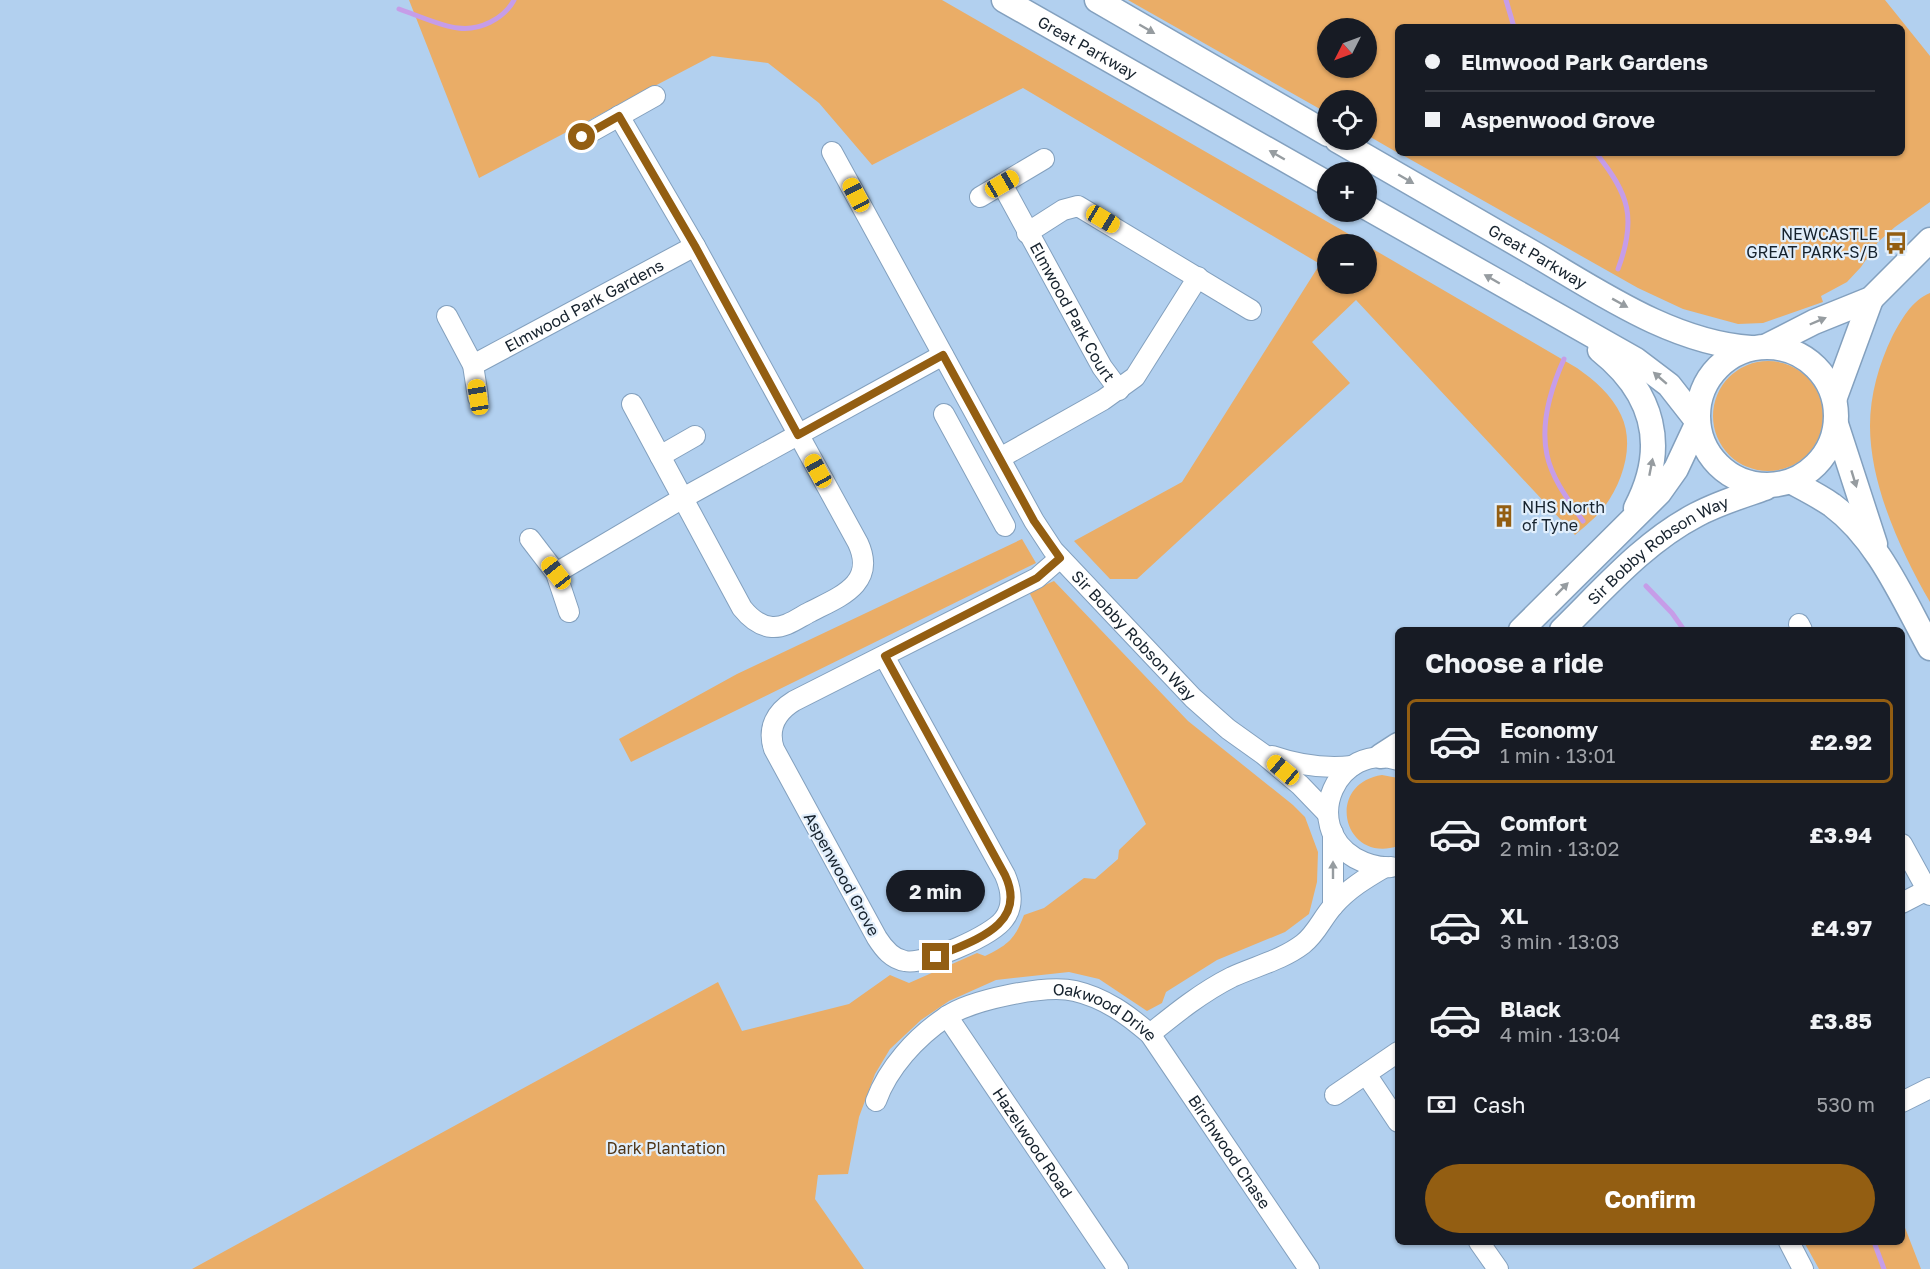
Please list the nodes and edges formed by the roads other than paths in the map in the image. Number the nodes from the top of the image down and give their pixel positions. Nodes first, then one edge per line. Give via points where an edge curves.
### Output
1 (1004, 0) edge
2 (1096, 0) edge
3 (655, 96) dead end
4 (619, 116) junction
5 (1317, 128) edge
6 (582, 137) dead end
7 (1354, 150) edge
8 (832, 152) dead end
9 (1044, 159) dead end
10 (1317, 178) edge
11 (1002, 184) junction
12 (980, 197) dead end
13 (1377, 213) edge
14 (1027, 233) junction
15 (1930, 240) edge
16 (695, 246) junction
17 (1198, 277) junction
18 (1871, 299) junction
19 (1251, 310) dead end
20 (447, 316) dead end
21 (1563, 320) junction
22 (1759, 347) junction
23 (943, 355) junction
24 (473, 365) junction
25 (1119, 390) junction
26 (478, 397) dead end
27 (1835, 397) junction
28 (632, 404) dead end
29 (977, 418) junction
30 (1698, 422) junction
31 (1836, 424) junction
32 (798, 435) junction
33 (695, 436) dead end
34 (660, 456) junction
35 (999, 458) junction
36 (1792, 482) junction
37 (1765, 488) junction
38 (1021, 497) junction
39 (683, 498) junction
40 (1630, 521) junction
41 (530, 539) dead end
42 (1878, 554) junction
43 (1060, 558) junction
44 (556, 573) junction
45 (569, 612) dead end
46 (1524, 627) edge
47 (1565, 627) edge
48 (1930, 648) edge
49 (885, 656) junction
50 (1263, 754) junction
51 (1392, 754) edge
52 (1352, 766) junction
53 (1328, 813) junction
54 (1333, 833) junction
55 (1905, 850) edge
56 (1391, 866) edge
57 (1928, 893) edge
58 (1905, 902) edge
59 (1333, 906) junction
60 (947, 1016) junction
61 (1150, 1034) junction
62 (1395, 1054) edge
63 (1366, 1074) junction
64 (1930, 1088) edge
65 (1335, 1095) dead end
66 (1905, 1100) edge
67 (876, 1101) dead end
68 (1395, 1118) edge
69 (1481, 1245) edge
70 (1791, 1245) edge
71 (1118, 1269) edge
72 (1309, 1269) edge
73 (1498, 1269) edge
74 (1803, 1269) edge

10 -> 1 street, Great Parkway
2 -> 5 street
3 - 4 street
4 - 6 street
4 - 16 street
7 -> 22 street, Great Parkway via 1658,323 1712,343
8 - 23 street, Sir Bobby Robson Way
9 - 11 street
11 - 12 street
11 - 14 street, Elmwood Park Court
21 -> 13 street
14 - 17 street, Elmwood Park Court via 1063,210 1078,206
14 - 25 street, Elmwood Park Court via 1102,367
15 - 18 street
16 - 24 street, Elmwood Park Gardens
16 - 32 street
17 - 19 street, Elmwood Park Court
17 - 25 street, Elmwood Park Court via 1149,357 1135,377
22 -> 18 street
18 - 27 street
20 - 24 street
30 -> 21 street via 1655,373
40 -> 21 street via 1653,464 1654,444 1646,408 1626,374
22 - 27 street, Great Parkway via 1782,349 1808,361 1825,378
22 - 30 street via 1735,356 1713,376 1704,392
23 - 29 street, Sir Bobby Robson Way
23 - 32 street
24 - 26 street
25 - 35 street, Elmwood Park Court
27 - 31 street
28 - 34 street
29 - 35 street, Sir Bobby Robson Way
29 - 38 street via 948,423 1000,518
30 - 37 street via 1703,441 1717,463 1739,480
30 - 40 street, Sir Bobby Robson Way via 1668,481
31 - 36 street via 1820,457
31 -> 42 street
32 - 39 street
32 - 39 street via 862,552 861,576 843,595 783,626 755,621 742,608
33 - 34 street
34 - 39 street
35 - 38 street, Sir Bobby Robson Way
36 - 37 street
36 - 42 street via 1842,513
37 - 47 street, Sir Bobby Robson Way via 1715,505 1679,524
38 - 43 street, Sir Bobby Robson Way
39 - 44 street
46 -> 40 street, Sir Bobby Robson Way
41 - 44 street
42 - 48 street
43 - 49 street, Aspenwood Grove via 1037,578
43 - 50 street, Sir Bobby Robson Way via 1193,698
44 - 45 street
49 - 49 street, Aspenwood Grove via 1005,875 1011,894 1008,912 994,929 918,962 898,959 882,946 777,755 771,737 775,719 789,704
50 - 52 street, Sir Bobby Robson Way via 1310,766
50 - 53 street, Sir Bobby Robson Way
51 - 52 street
52 - 53 street via 1334,786
53 - 54 street
54 - 56 street via 1350,855
59 -> 54 street
55 - 57 street
56 - 59 street, Oakwood Drive via 1353,886
57 - 58 street
59 - 61 street, Oakwood Drive via 1305,943 1202,994
60 - 61 street, Oakwood Drive via 1011,994 1073,990 1112,1005
60 - 67 street, Oakwood Drive via 897,1063
60 - 71 street, Hazelwood Road
61 - 72 street, Birchwood Chase
62 - 63 street
63 - 65 street
63 - 68 street
64 - 66 street
69 - 73 street
70 - 74 street

